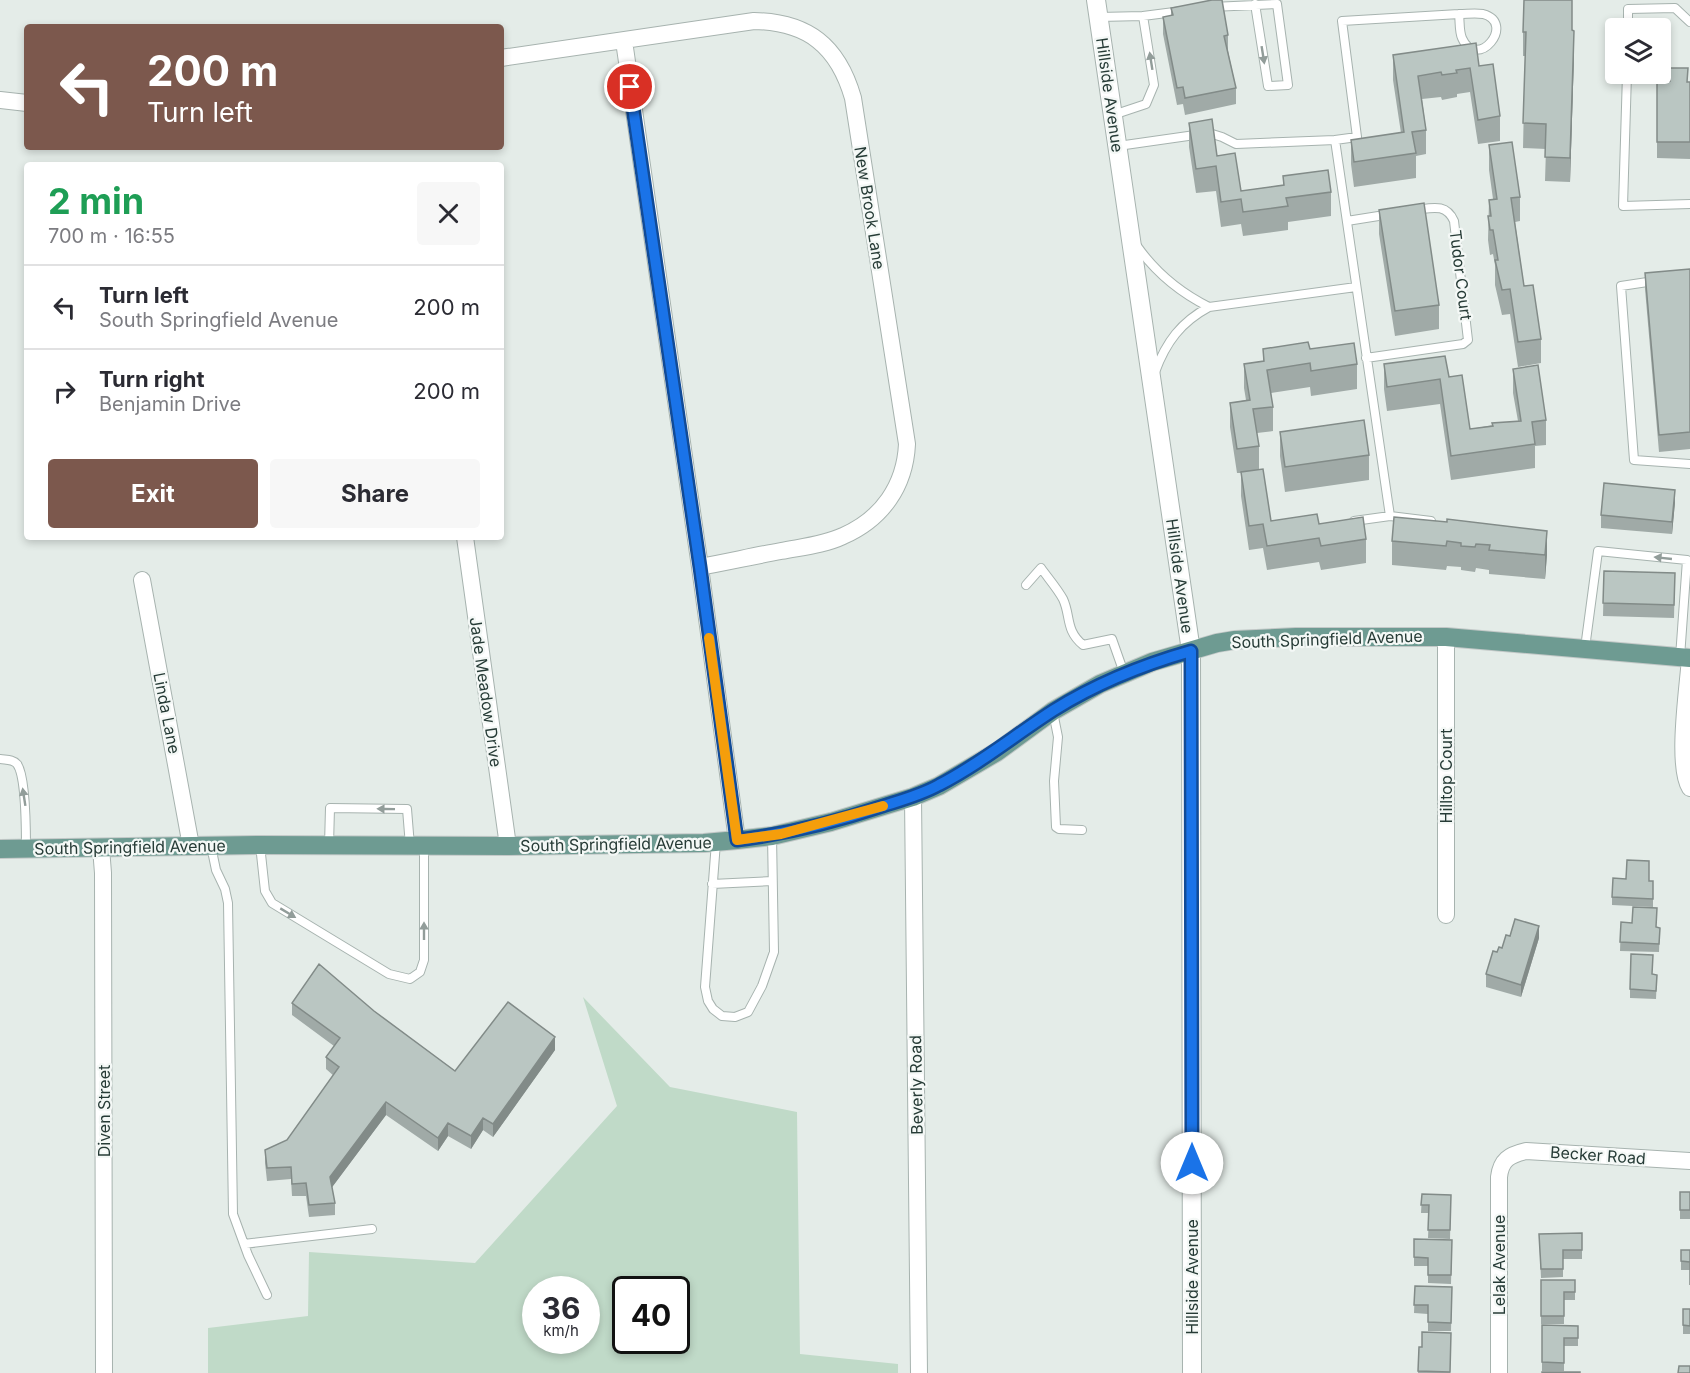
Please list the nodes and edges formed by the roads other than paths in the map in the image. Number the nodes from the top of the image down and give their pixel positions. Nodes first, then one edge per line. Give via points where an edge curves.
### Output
1 (1255, 4) junction
2 (1098, 9) edge
3 (1199, 9) edge
4 (1188, 10) edge
5 (1459, 14) junction
6 (1143, 16) junction
7 (1628, 18) edge
8 (1690, 22) edge
9 (624, 41) junction
10 (504, 58) edge
11 (1627, 84) edge
12 (0, 100) edge
13 (24, 103) edge
14 (1113, 115) junction
15 (1335, 140) junction
16 (1118, 146) junction
17 (1690, 204) edge
18 (1347, 221) junction
19 (1131, 237) junction
20 (1667, 279) edge
21 (1356, 287) junction
22 (1209, 307) junction
23 (1366, 358) junction
24 (1151, 380) junction
25 (1374, 419) junction
26 (1363, 421) edge
27 (1690, 464) edge
28 (1390, 516) junction
29 (1343, 523) edge
30 (1445, 523) edge
31 (465, 540) edge
32 (700, 567) junction
33 (142, 579) dead end
34 (1026, 585) dead end
35 (1446, 637) junction
36 (1585, 648) junction
37 (1191, 651) junction
38 (1686, 658) edge
39 (1124, 673) junction
40 (1053, 711) junction
41 (0, 759) edge
42 (1690, 788) edge
43 (913, 797) junction
44 (1082, 830) dead end
45 (772, 836) junction
46 (737, 840) junction
47 (716, 842) junction
48 (210, 845) junction
49 (260, 845) junction
50 (191, 846) junction
51 (329, 846) junction
52 (508, 846) junction
53 (417, 847) junction
54 (101, 848) junction
55 (0, 849) edge
56 (26, 849) junction
57 (772, 881) junction
58 (712, 884) junction
59 (1446, 915) dead end
60 (1507, 1159) joint
61 (1690, 1161) edge
62 (372, 1228) dead end
63 (244, 1244) junction
64 (267, 1295) dead end
65 (104, 1373) edge
66 (920, 1373) edge
67 (1192, 1373) edge
68 (1498, 1373) edge

1 -> 1 lane via 1268,86 1288,85 1277,4
1 - 3 lane
2 - 6 lane
2 - 14 street, Hillside Avenue
4 - 6 lane
5 - 5 lane via 1466,45 1477,49 1492,43 1495,26 1488,16
5 - 15 lane via 1342,21 1357,137
14 -> 6 lane via 1146,104 1154,85
7 - 8 lane via 1628,9 1674,8
9 - 10 street, New Brook Lane
9 - 32 street
9 - 32 street, New Brook Lane via 776,21 809,32 837,60 853,98 907,444 903,474 893,494 862,526 820,543
11 - 17 lane via 1623,206
12 - 13 street
14 - 16 street, Hillside Avenue
15 - 16 lane via 1236,144 1209,133
15 - 18 lane
16 - 19 street, Hillside Avenue
18 - 21 lane
18 - 23 lane, Tudor Court via 1438,207 1449,212 1454,222 1468,340 1463,344
19 - 22 lane via 1168,282
19 - 24 street, Hillside Avenue
20 - 27 lane via 1621,286 1634,460
21 - 22 lane
21 - 23 lane
22 - 24 lane via 1178,328
23 - 25 lane
24 - 37 street, Hillside Avenue
25 - 26 lane
25 - 28 lane
28 - 29 lane
28 - 30 lane
31 - 52 street, Jade Meadow Drive
32 - 46 street
33 - 50 street, Linda Lane
34 - 39 lane via 1041,568 1063,599 1076,639 1083,645 1112,639
35 - 36 main road, South Springfield Avenue
35 - 37 main road, South Springfield Avenue via 1266,638 1235,640
35 - 59 street, Hilltop Court
36 - 38 main road, South Springfield Avenue
38 -> 36 lane via 1687,560 1598,551
37 - 39 main road, South Springfield Avenue
37 - 67 street, Hillside Avenue
38 - 42 street via 1683,763
39 - 40 main road, South Springfield Avenue
40 - 43 main road, South Springfield Avenue via 997,752
40 - 44 lane via 1058,736 1054,781 1056,827
56 -> 41 lane via 26,806 19,767
43 - 45 main road, South Springfield Avenue
43 - 66 street, Beverly Road
45 - 46 main road, South Springfield Avenue
45 - 57 lane
46 - 47 main road, South Springfield Avenue
47 - 52 main road, South Springfield Avenue
47 - 58 lane
48 - 49 main road, South Springfield Avenue
48 - 50 main road, South Springfield Avenue
48 - 63 lane via 228,903 233,1214
49 - 51 main road, South Springfield Avenue
49 -> 53 lane via 265,891 272,903 389,974 410,980 420,972 424,960
50 - 54 main road, South Springfield Avenue
51 - 53 main road, South Springfield Avenue
53 -> 51 lane via 407,809 330,808
52 - 53 main road, South Springfield Avenue
54 - 56 main road, South Springfield Avenue
54 - 65 street, Diven Street
55 - 56 main road, South Springfield Avenue
57 - 58 lane
57 - 58 lane via 774,952 755,1001 748,1012 735,1017 722,1016 713,1009 705,987
60 - 61 street, Becker Road via 1526,1151
60 - 68 street, Lelak Avenue via 1500,1167 1499,1178
62 - 63 lane
63 - 64 lane

